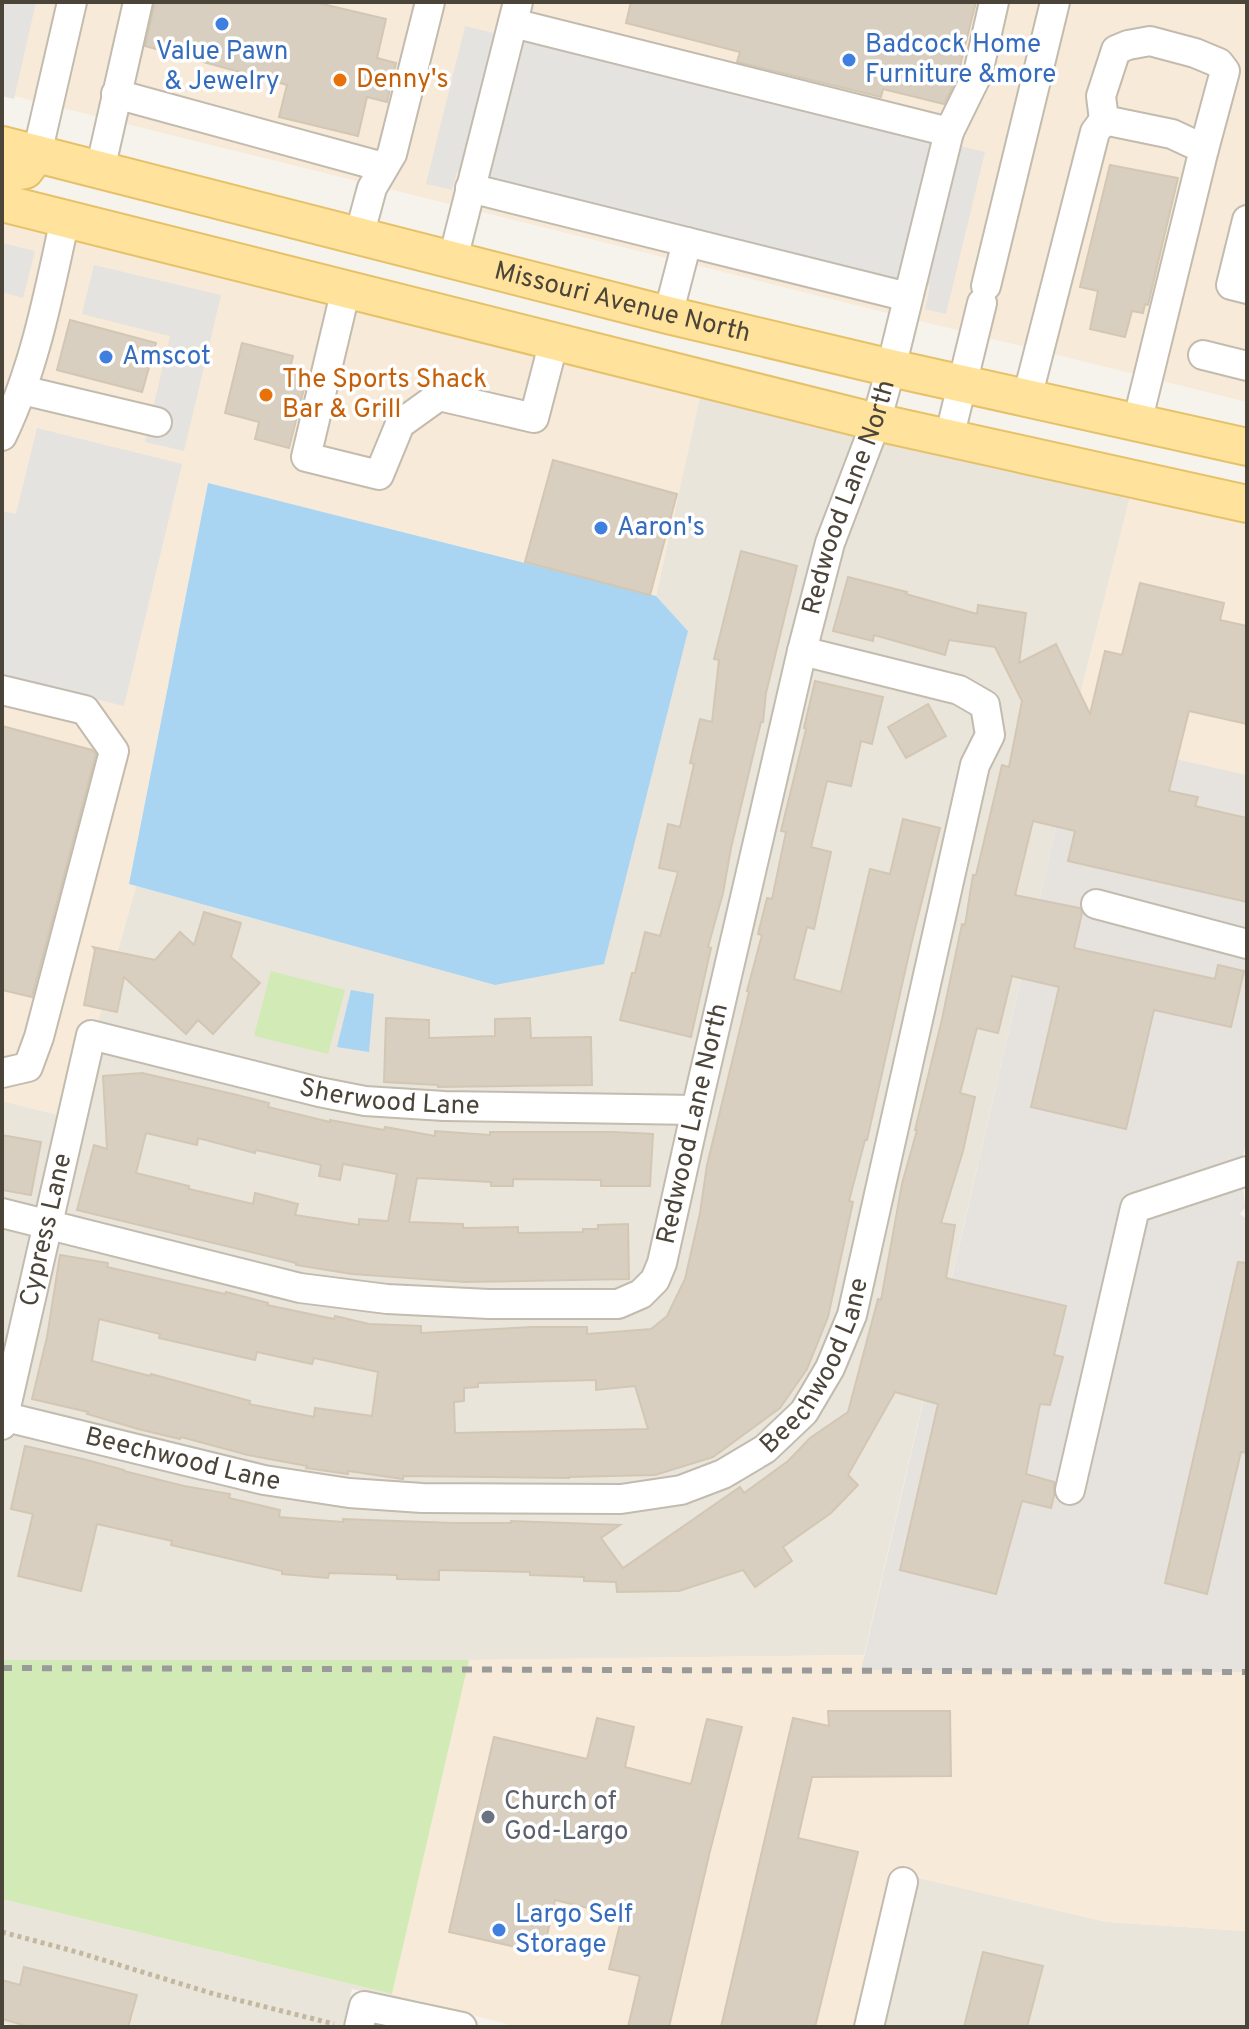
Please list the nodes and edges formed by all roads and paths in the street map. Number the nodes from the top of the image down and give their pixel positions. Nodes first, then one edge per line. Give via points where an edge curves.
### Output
1 (72, 2) edge
2 (138, 2) edge
3 (430, 2) edge
4 (994, 2) edge
5 (1055, 2) edge
6 (514, 8) edge
7 (116, 94) junction
8 (1104, 120) junction
9 (949, 132) junction
10 (2, 145) edge
11 (1204, 149) junction
12 (37, 154) junction
13 (383, 167) junction
14 (100, 170) junction
15 (2, 174) edge
16 (135, 179) junction
17 (470, 188) junction
18 (2, 203) edge
19 (65, 219) junction
20 (1247, 220) edge
21 (359, 236) junction
22 (687, 242) junction
23 (453, 259) junction
24 (346, 289) junction
25 (1247, 289) edge
26 (908, 297) junction
27 (668, 315) junction
28 (554, 341) junction
29 (1203, 355) dead end
30 (1247, 366) edge
31 (891, 368) junction
32 (962, 383) junction
33 (22, 390) junction
34 (1027, 398) junction
35 (157, 422) dead end
36 (876, 422) junction
37 (1137, 423) junction
38 (2, 436) edge
39 (949, 438) junction
40 (1247, 447) edge
41 (1242, 500) edge
42 (802, 651) junction
43 (2, 690) edge
44 (1096, 904) dead end
45 (1247, 944) edge
46 (91, 1035) joint
47 (2, 1073) edge
48 (696, 1110) junction
49 (1247, 1171) edge
50 (2, 1213) edge
51 (48, 1225) junction
52 (3, 1419) edge
53 (1070, 1490) dead end
54 (903, 1882) dead end
55 (2, 1932) edge
56 (362, 2016) edge
57 (462, 2027) edge
58 (869, 2027) edge

1 - 12 street
2 - 7 street
3 - 13 street via 392,154
4 - 9 street, Redwood Lane North via 978,73
5 - 32 street
6 - 9 street
6 - 17 street
7 - 13 street
7 - 14 street
8 - 11 street via 1172,134
8 - 11 street via 1101,96 1116,50 1150,41 1195,53 1225,71
8 - 34 street via 1095,132
9 - 26 street, Redwood Lane North
10 - 12 main road, Missouri Avenue North
11 - 37 street
12 - 14 main road, Missouri Avenue North
12 - 15 main road via 25,170
13 - 21 street
14 - 16 main road, Missouri Avenue North
16 - 19 main road via 94,192
16 - 21 main road, Missouri Avenue North
17 - 22 street
17 - 23 street
18 - 19 main road
19 - 24 main road
19 - 33 street
20 - 25 street via 1231,285
21 - 23 main road, Missouri Avenue North
22 - 26 street
22 - 27 street
23 - 27 main road, Missouri Avenue North
24 - 28 main road
24 - 28 street via 306,457 379,475 400,424 439,396 534,418
26 - 31 street, Redwood Lane North
27 - 31 main road, Missouri Avenue North
28 - 36 main road
29 - 30 street
31 - 32 main road, Missouri Avenue North
31 - 36 street, Redwood Lane North
32 - 34 main road, Missouri Avenue North
32 - 39 street
33 - 35 street
33 - 38 street
34 - 37 main road, Missouri Avenue North
36 - 39 main road
36 - 42 street, Redwood Lane North via 830,543
37 - 40 main road, Missouri Avenue North
39 - 41 main road
42 - 48 street, Redwood Lane North
42 - 52 street, Beechwood Lane via 959,690 985,705 990,735 975,765 852,1315 804,1412 765,1449 723,1474 681,1490 621,1499 349,1493 264,1480
43 - 47 street via 85,710 114,751 39,1037 28,1067
44 - 45 street
46 - 48 street, Sherwood Lane via 365,1101
46 - 51 street, Cypress Lane
48 - 51 street, Redwood Lane North via 662,1263 641,1294 618,1304 402,1300 300,1288
49 - 53 street via 1135,1208
50 - 51 street, Redwood Lane North
51 - 52 street, Cypress Lane
54 - 58 street
55 - 56 path via 326,2022
56 - 57 street

